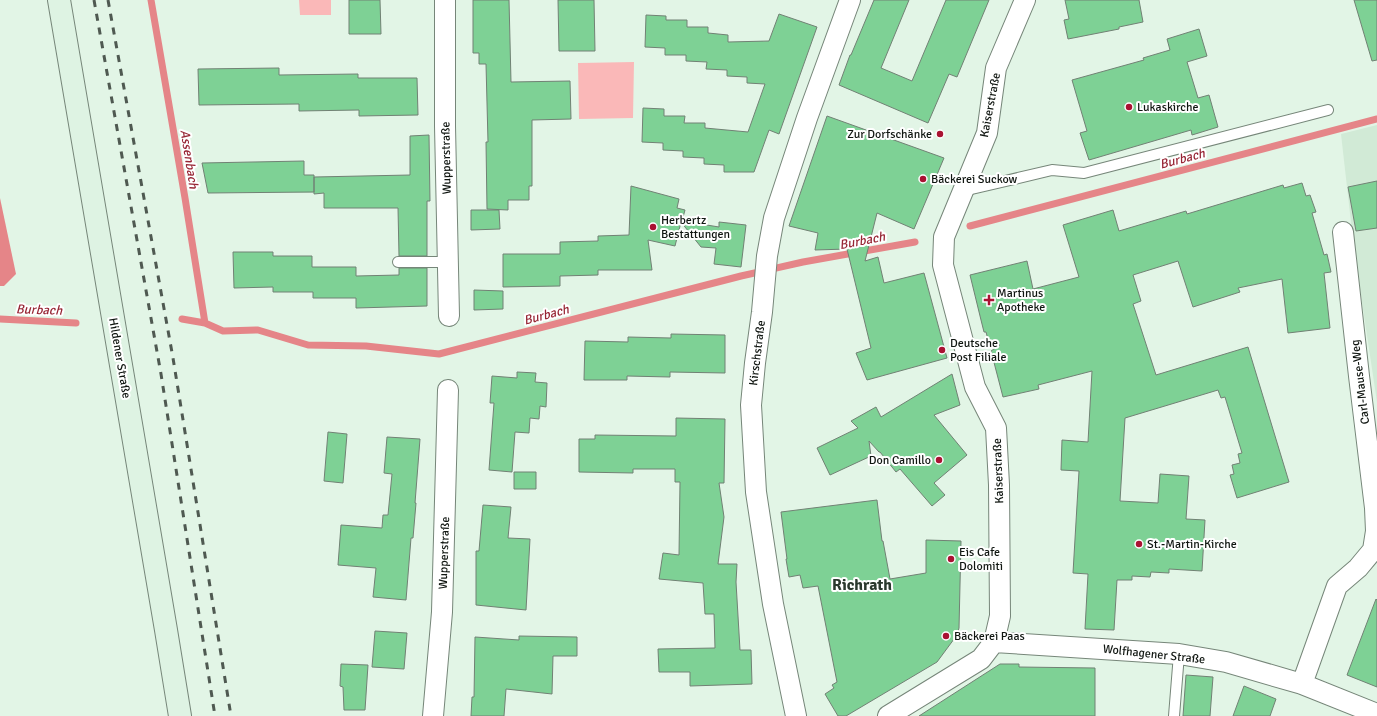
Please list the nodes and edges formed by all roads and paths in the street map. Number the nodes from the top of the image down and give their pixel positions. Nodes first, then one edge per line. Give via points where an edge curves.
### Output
1 (60, 0) edge
2 (445, 0) edge
3 (850, 0) edge
4 (1025, 0) edge
5 (1328, 110) dead end
6 (963, 190) junction
7 (1343, 232) dead end
8 (398, 262) dead end
9 (448, 262) junction
10 (449, 316) dead end
11 (448, 390) dead end
12 (1376, 531) edge
13 (994, 642) junction
14 (1179, 654) junction
15 (1302, 684) junction
16 (1350, 710) edge
17 (1377, 714) edge
18 (180, 716) edge
19 (433, 716) edge
20 (796, 716) edge
21 (888, 716) edge
22 (1174, 716) edge

1 - 18 main road, Hildener Straße
2 - 9 street, Wupperstraße
3 - 20 street, Kirschstraße via 774,218 767,256 751,405 756,492 773,604
4 - 6 street, Kaiserstraße via 996,68 987,133
5 - 6 lane via 1084,173 1052,170
6 - 13 street, Kaiserstraße via 944,237 943,265 975,387 996,428 1000,616
7 - 12 street, Carl-Mause-Weg
8 - 9 lane
9 - 10 street, Wupperstraße
11 - 19 street, Wupperstraße via 442,612
12 - 15 street, Carl-Mause-Weg via 1373,550 1358,568 1337,586
13 - 14 street, Wolfhagener Straße
13 - 21 street, Kaiserstraße via 982,659
14 - 15 street, Wolfhagener Straße via 1226,662
14 - 22 lane
15 - 16 street, Wolfhagener Straße
16 - 17 street, Wolfhagener Straße

